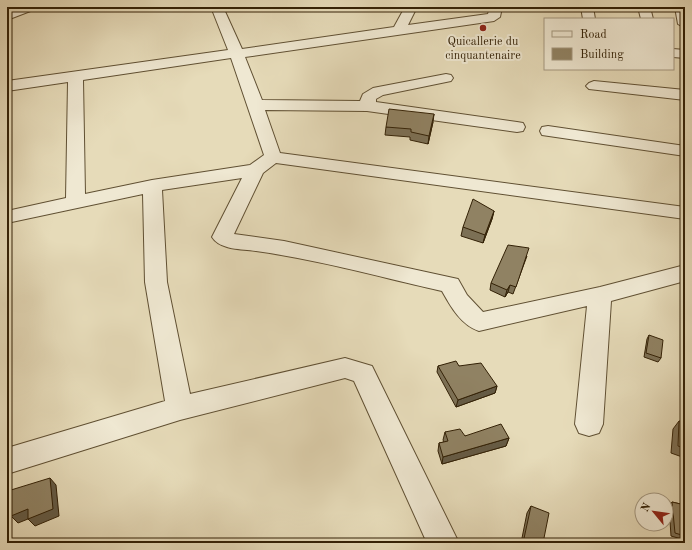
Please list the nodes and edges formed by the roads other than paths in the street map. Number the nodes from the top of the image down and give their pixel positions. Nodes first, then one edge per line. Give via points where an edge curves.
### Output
1 (29, 7) edge
2 (217, 7) edge
3 (411, 7) edge
4 (496, 7) edge
5 (588, 7) edge
6 (644, 7) edge
7 (681, 7) edge
8 (7, 16) edge
9 (589, 18) edge
10 (647, 18) edge
11 (685, 24) edge
12 (399, 31) junction
13 (238, 53) junction
14 (674, 53) edge
15 (685, 54) edge
16 (75, 76) junction
17 (446, 78) dead end
18 (7, 86) edge
19 (594, 86) dead end
20 (685, 95) edge
21 (257, 105) junction
22 (367, 106) junction
23 (517, 127) dead end
24 (548, 131) dead end
25 (685, 152) edge
26 (264, 163) junction
27 (152, 186) junction
28 (76, 203) junction
29 (685, 213) edge
30 (7, 216) edge
31 (685, 273) edge
32 (600, 296) junction
33 (180, 408) junction
34 (589, 424) dead end
35 (7, 461) edge
36 (443, 543) edge

1 - 8 street
2 - 13 street
3 - 12 street
4 - 12 street via 494,17
5 - 9 street
6 - 10 street
7 - 11 street
12 - 13 street
13 - 16 street
13 - 21 street
14 - 15 street
16 - 18 street
16 - 28 street
17 - 22 street via 378,91 369,97
19 - 20 street
21 - 22 street
21 - 26 street
22 - 23 street
24 - 25 street
26 - 27 street
26 - 29 street
26 - 32 street via 222,237 227,240 284,248 450,285 455,297 479,322
27 - 28 street
27 - 33 street via 156,282
28 - 30 street
31 - 32 street
32 - 34 street
33 - 35 street
33 - 36 street via 345,368 363,374

